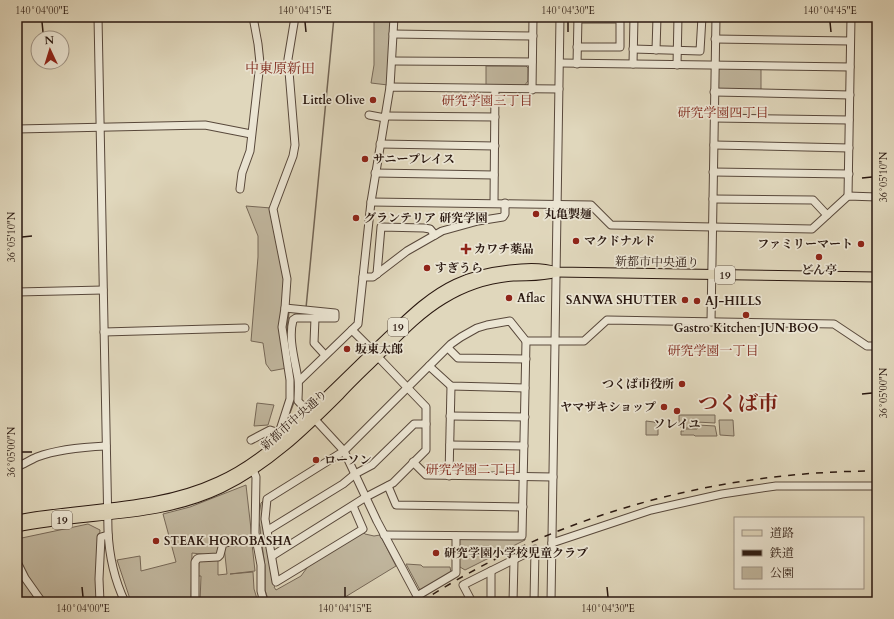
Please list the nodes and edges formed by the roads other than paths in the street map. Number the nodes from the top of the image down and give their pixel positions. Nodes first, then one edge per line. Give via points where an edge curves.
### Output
1 (98, 17) edge
2 (253, 17) edge
3 (295, 17) edge
4 (394, 17) edge
5 (533, 17) edge
6 (560, 17) edge
7 (634, 17) edge
8 (657, 17) edge
9 (678, 17) edge
10 (702, 17) edge
11 (716, 17) edge
12 (851, 17) edge
13 (578, 18) edge
14 (393, 34) junction
15 (532, 36) junction
16 (715, 39) junction
17 (850, 41) junction
18 (577, 47) junction
19 (633, 49) junction
20 (656, 50) junction
21 (678, 50) junction
22 (392, 60) junction
23 (532, 62) junction
24 (560, 64) junction
25 (577, 64) junction
26 (633, 64) junction
27 (677, 65) junction
28 (715, 66) junction
29 (850, 67) junction
30 (390, 87) junction
31 (495, 89) junction
32 (559, 89) junction
33 (532, 90) junction
34 (714, 92) junction
35 (850, 95) junction
36 (370, 117) dead end
37 (385, 117) junction
38 (495, 117) junction
39 (714, 118) junction
40 (849, 120) junction
41 (100, 127) junction
42 (17, 129) edge
43 (252, 134) junction
44 (380, 144) junction
45 (714, 145) junction
46 (495, 146) junction
47 (849, 148) junction
48 (713, 172) junction
49 (375, 173) junction
50 (849, 174) junction
51 (494, 175) junction
52 (240, 189) dead end
53 (848, 196) junction
54 (877, 197) edge
55 (713, 199) junction
56 (371, 202) junction
57 (494, 203) junction
58 (505, 203) junction
59 (557, 204) junction
60 (827, 215) junction
61 (712, 227) junction
62 (435, 235) junction
63 (556, 272) junction
64 (377, 274) junction
65 (712, 274) junction
66 (363, 277) junction
67 (877, 277) edge
68 (103, 290) junction
69 (17, 292) edge
70 (285, 308) junction
71 (315, 318) junction
72 (711, 322) junction
73 (245, 328) dead end
74 (352, 330) junction
75 (104, 332) junction
76 (526, 341) junction
77 (556, 341) junction
78 (877, 346) edge
79 (448, 348) junction
80 (375, 354) junction
81 (325, 355) junction
82 (526, 359) junction
83 (429, 366) junction
84 (299, 381) junction
85 (451, 386) junction
86 (525, 388) junction
87 (407, 389) junction
88 (313, 416) junction
89 (450, 416) junction
90 (525, 417) junction
91 (426, 424) junction
92 (281, 436) junction
93 (251, 440) dead end
94 (450, 445) junction
95 (106, 446) junction
96 (524, 446) junction
97 (344, 451) junction
98 (413, 462) junction
99 (17, 467) edge
100 (254, 470) junction
101 (355, 474) junction
102 (449, 476) junction
103 (524, 477) junction
104 (553, 477) junction
105 (388, 486) junction
106 (877, 486) edge
107 (366, 497) junction
108 (353, 506) junction
109 (523, 507) junction
110 (108, 512) junction
111 (17, 520) edge
112 (17, 527) edge
113 (268, 530) junction
114 (108, 535) junction
115 (384, 535) junction
116 (456, 536) junction
117 (256, 540) junction
118 (552, 543) junction
119 (272, 556) junction
120 (514, 560) junction
121 (17, 562) edge
122 (492, 571) junction
123 (42, 602) edge
124 (100, 602) edge
125 (125, 602) edge
126 (195, 602) edge
127 (264, 602) edge
128 (472, 602) edge
129 (491, 602) edge
130 (513, 602) edge
131 (534, 602) edge
132 (551, 602) edge

1 - 41 street
2 - 43 street via 260,64
3 - 70 street via 288,60 295,145 273,209 287,279
4 - 14 street
5 - 15 street
6 - 24 street
7 - 19 street
8 - 20 street
9 - 21 street
10 - 21 street via 700,51
11 - 16 street
12 - 17 street
13 - 18 street
13 - 18 street via 620,19 620,47
14 - 15 street
14 - 22 street
15 - 23 street
16 - 17 street
16 - 28 street
17 - 29 street
18 - 25 street
19 - 20 street
19 - 26 street
20 - 21 street
21 - 27 street
22 - 23 street
22 - 30 street
23 - 33 street
24 - 25 street
24 - 32 street
25 - 26 street
26 - 27 street
27 - 28 street
28 - 29 street
28 - 34 street
29 - 35 street
30 - 31 street
30 - 37 street
31 - 33 street
31 - 38 street
32 - 33 street
32 - 59 street
34 - 35 street
34 - 39 street
35 - 40 street
36 - 37 street
37 - 38 street
37 - 44 street
38 - 46 street
39 - 40 street
39 - 45 street
40 - 47 street
41 - 42 street
41 - 43 street via 205,125
41 - 68 street
43 - 52 street
44 - 46 street
44 - 49 street
45 - 47 street
45 - 48 street
46 - 51 street
47 - 50 street
48 - 50 street
48 - 55 street
49 - 51 street
49 - 56 street
50 - 53 street
51 - 57 street
53 - 54 street
53 - 60 street
55 - 60 street via 813,200
55 - 61 street
56 - 57 street
56 - 66 street
57 - 58 street
58 - 59 street
58 - 62 street via 503,217 463,224
59 - 61 street via 591,205 611,225
59 - 63 street
60 - 61 street via 812,229
61 - 65 street
62 - 64 street via 407,251
62 - 64 street via 430,229 424,228 381,227
63 - 65 main road, 新都市中央通り / 19
63 - 77 street
63 - 80 main road, 新都市中央通り / 19 via 546,276 494,279 458,291 428,310
64 - 66 street via 373,277
65 - 67 main road, 新都市中央通り / 19
65 - 72 street
66 - 74 street via 358,324
68 - 69 street
68 - 75 street
70 - 71 street via 335,313 335,318
70 - 92 street via 282,327 290,380 290,399
71 - 81 street via 314,344
71 - 84 street via 293,320 291,328
72 - 77 street via 607,320 584,341
72 - 78 street via 834,324 867,346
73 - 75 street
74 - 80 street
74 - 81 street
75 - 95 street
76 - 77 street
76 - 79 street via 510,321 507,321 477,328
76 - 82 street
77 - 104 street
79 - 82 street via 458,358
79 - 83 street
80 - 87 street
80 - 88 main road, 新都市中央通り / 19
81 - 84 street
82 - 86 street
83 - 85 street
83 - 87 street
84 - 88 street via 298,401
85 - 86 street
85 - 89 street
86 - 90 street
87 - 91 street via 426,407
87 - 97 street
88 - 92 main road, 新都市中央通り / 19
88 - 97 street
88 - 100 main road, 新都市中央通り / 19 via 284,447
89 - 90 street
89 - 94 street
90 - 96 street
91 - 98 street via 426,450
91 - 101 street via 414,424 372,465
92 - 93 street via 270,430
92 - 110 main road, 新都市中央通り / 19 via 258,458 212,485
94 - 96 street
94 - 102 street
95 - 99 street via 50,453
95 - 110 street
96 - 103 street
97 - 101 street
97 - 113 street via 268,499 265,519
98 - 102 street via 426,475
98 - 105 street via 393,484
100 - 110 main road, 新都市中央通り / 19 via 208,494 172,506
100 - 117 street
101 - 107 street
101 - 113 street
102 - 103 street
103 - 104 street
103 - 109 street
104 - 118 street
105 - 107 street
105 - 109 street via 396,505
106 - 118 street via 776,486 722,494 651,510
107 - 108 street
107 - 115 street
108 - 119 street
108 - 119 street via 364,529 276,582
109 - 116 street via 522,536
110 - 111 main road, 新都市中央通り / 19 via 39,516
110 - 112 main road, 新都市中央通り / 19
110 - 114 street
113 - 119 street
114 - 124 street via 101,537
114 - 125 street via 112,564
115 - 116 street
115 - 116 street via 418,596 456,573
117 - 126 street via 223,543 218,558 197,559
117 - 127 street
118 - 132 street
120 - 122 street
120 - 130 street
120 - 131 street via 534,550
121 - 123 street
122 - 128 street via 462,585
122 - 129 street

